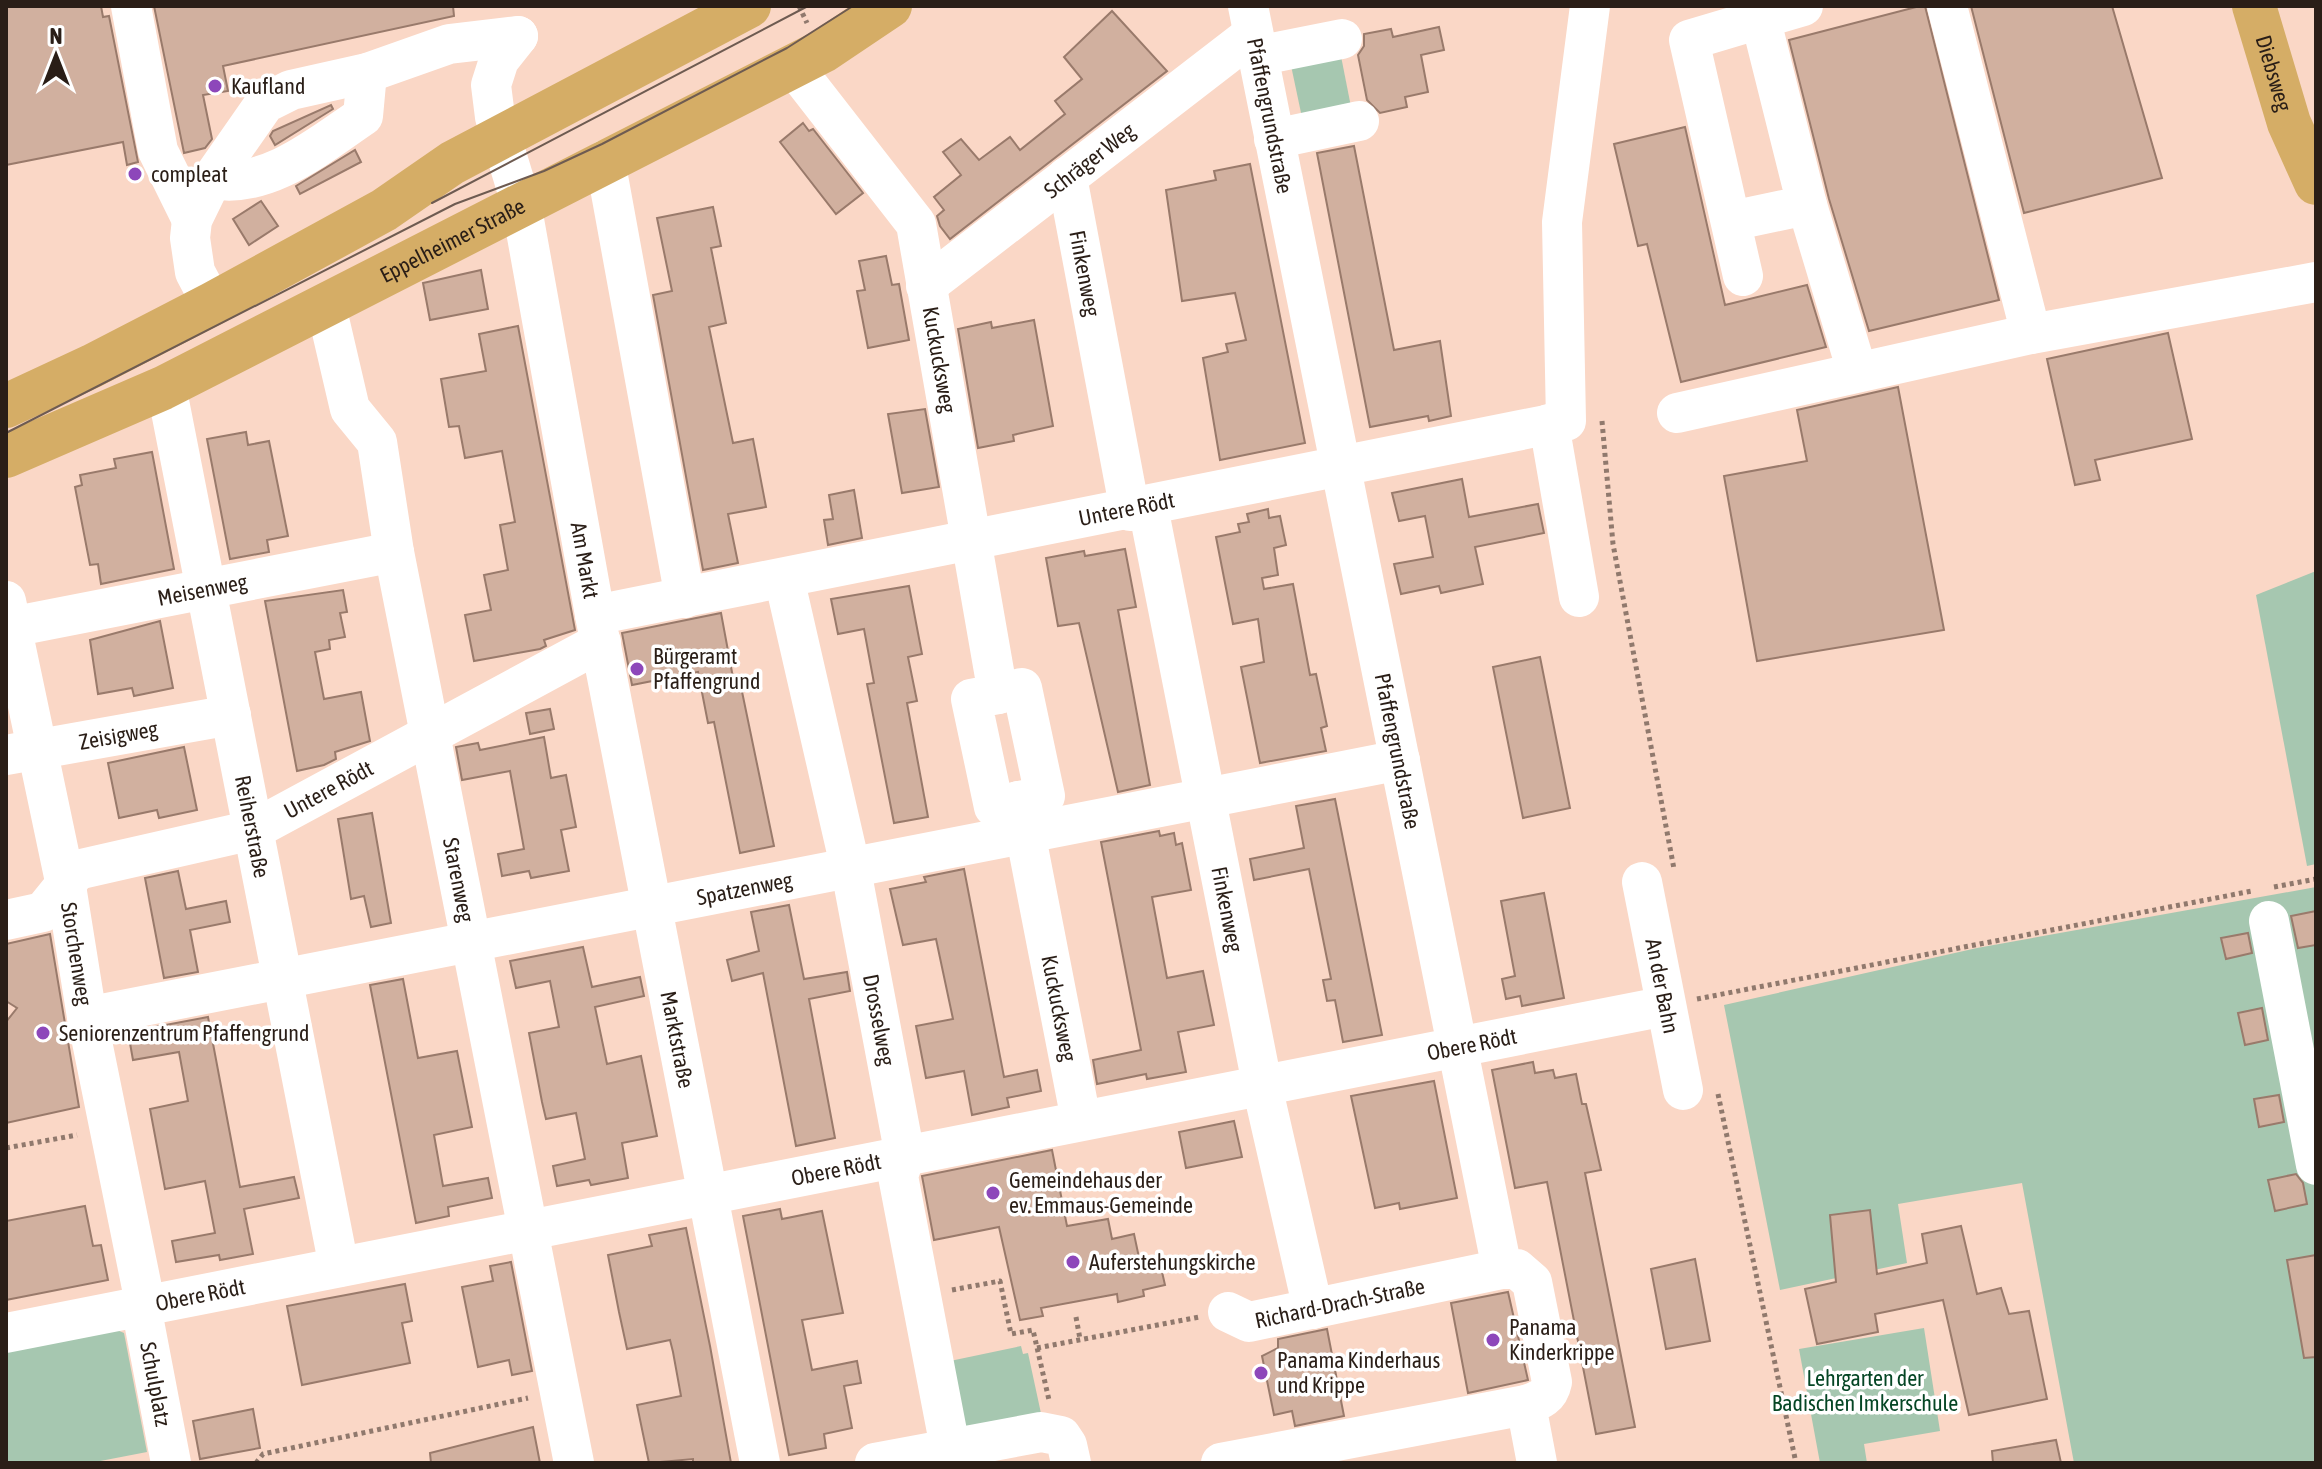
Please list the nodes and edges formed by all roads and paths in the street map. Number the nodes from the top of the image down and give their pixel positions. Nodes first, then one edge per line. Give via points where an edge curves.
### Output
1 (131, 6) edge
2 (749, 6) edge
3 (890, 6) edge
4 (1590, 6) edge
5 (1803, 6) edge
6 (1947, 6) edge
7 (2254, 6) edge
8 (1761, 21) junction
9 (1253, 32) edge
10 (1342, 39) dead end
11 (384, 66) junction
12 (793, 66) junction
13 (1359, 121) dead end
14 (501, 136) junction
15 (1274, 139) junction
16 (605, 160) junction
17 (1067, 177) junction
18 (212, 179) junction
19 (2316, 183) edge
20 (521, 203) junction
21 (1807, 205) junction
22 (192, 220) junction
23 (1731, 221) junction
24 (1743, 276) dead end
25 (2316, 282) edge
26 (926, 286) junction
27 (212, 304) junction
28 (326, 306) junction
29 (2031, 334) junction
30 (1857, 371) junction
31 (163, 388) junction
32 (6, 406) edge
33 (1677, 413) dead end
34 (1558, 423) junction
35 (6, 456) edge
36 (1341, 469) junction
37 (1139, 509) junction
38 (972, 542) junction
39 (394, 552) junction
40 (784, 578) junction
41 (206, 589) junction
42 (1579, 597) dead end
43 (685, 598) junction
44 (7, 619) edge
45 (598, 628) junction
46 (998, 694) junction
47 (231, 715) junction
48 (430, 731) junction
49 (22, 751) edge
50 (1400, 760) junction
51 (1205, 798) junction
52 (1023, 817) junction
53 (253, 830) junction
54 (851, 870) junction
55 (2316, 879) edge
56 (1642, 882) dead end
57 (66, 886) junction
58 (2264, 900) junction
59 (654, 905) junction
60 (6, 920) edge
61 (471, 942) junction
62 (283, 979) junction
63 (1682, 1002) junction
64 (87, 1017) junction
65 (1456, 1047) junction
66 (1262, 1085) junction
67 (1683, 1090) dead end
68 (1081, 1120) junction
69 (110, 1128) junction
70 (6, 1148) edge
71 (905, 1156) junction
72 (2316, 1165) edge
73 (710, 1194) junction
74 (528, 1230) junction
75 (339, 1267) junction
76 (1502, 1269) junction
77 (921, 1296) junction
78 (141, 1306) junction
79 (1313, 1309) junction
80 (1228, 1312) joint
81 (1076, 1317) dead end
82 (6, 1333) edge
83 (1080, 1339) junction
84 (1037, 1348) junction
85 (560, 1391) junction
86 (1526, 1405) junction
87 (1062, 1448) edge
88 (1334, 1452) edge
89 (952, 1456) edge
90 (171, 1463) edge
91 (256, 1463) edge
92 (574, 1463) edge
93 (760, 1463) edge
94 (875, 1463) edge
95 (1221, 1463) edge
96 (1537, 1463) edge

1 - 22 street via 158,151
2 - 14 main road
3 - 12 main road, Eppelheimer Straße
4 - 34 street via 1562,222
5 - 8 street
6 - 29 street
7 - 19 main road, Diebsweg via 2289,123
8 - 21 street
8 - 23 street via 1689,40
9 - 10 street
9 - 15 street, Pfaffengrundstraße
9 - 17 street, Schräger Weg
11 - 14 street, Am Markt via 449,44 518,36 499,60 491,85
11 - 18 street via 291,90 265,103
11 - 18 street via 363,116 272,172 233,183
12 - 16 main road, Eppelheimer Straße
12 - 26 street, Kuckucksweg via 916,224
13 - 15 street
14 - 20 street, Am Markt
14 - 27 main road via 384,210
15 - 36 street, Pfaffengrundstraße
16 - 20 main road, Eppelheimer Straße
16 - 43 street
17 - 26 street, Schräger Weg
17 - 37 street, Finkenweg
18 - 22 street
20 - 28 main road, Eppelheimer Straße
20 - 45 street, Am Markt
21 - 23 street
21 - 30 street
22 - 27 street via 195,272
23 - 24 street
25 - 29 street
26 - 38 street, Kuckucksweg
27 - 32 main road
28 - 31 main road, Eppelheimer Straße
28 - 39 street, Starenweg via 350,409 377,442
29 - 30 street
30 - 33 street
31 - 35 main road, Eppelheimer Straße
31 - 41 street, Reiherstraße
34 - 36 street, Untere Rödt
34 - 42 street
36 - 37 street, Untere Rödt
36 - 50 street, Pfaffengrundstraße
37 - 38 street, Untere Rödt
37 - 51 street, Finkenweg
38 - 40 street, Untere Rödt
38 - 46 street, Kuckucksweg
39 - 41 street, Meisenweg
39 - 48 street, Starenweg
40 - 43 street, Untere Rödt
40 - 54 street, Drosselweg
41 - 44 street, Meisenweg
41 - 47 street, Reiherstraße
43 - 45 street, Am Markt
44 - 49 street, Storchenweg
45 - 48 street, Untere Rödt
45 - 59 street, Marktstraße
46 - 52 street via 1022,688 1045,796
46 - 52 street via 971,699 994,807
47 - 49 street, Zeisigweg
47 - 53 street, Reiherstraße
48 - 53 street, Untere Rödt
48 - 61 street, Starenweg
49 - 57 street, Storchenweg
50 - 51 street, Spatzenweg
50 - 65 street, Pfaffengrundstraße
51 - 52 street, Spatzenweg
51 - 66 street, Finkenweg
52 - 54 street, Spatzenweg
52 - 68 street, Kuckucksweg
53 - 57 street, Untere Rödt via 77,870
53 - 62 street, Reiherstraße
54 - 59 street, Spatzenweg
54 - 71 street, Drosselweg
55 - 58 path
56 - 63 street, An der Bahn
57 - 60 street, Untere Rödt via 43,912
57 - 64 street, Storchenweg
58 - 63 path
58 - 72 street
59 - 61 street, Spatzenweg
59 - 73 street, Marktstraße
61 - 62 street, Spatzenweg
61 - 74 street, Starenweg
62 - 64 street, Spatzenweg
62 - 75 street, Reiherstraße
63 - 65 street, Obere Rödt
63 - 67 street, An der Bahn
64 - 69 street, Storchenweg
65 - 66 street, Obere Rödt
65 - 76 street, Pfaffengrundstraße
66 - 68 street, Obere Rödt
66 - 79 street, Finkenweg
68 - 71 street, Obere Rödt
69 - 70 path
69 - 78 street, Storchenweg via 142,1288
71 - 73 street, Obere Rödt
71 - 77 street, Drosselweg via 898,1176
73 - 74 street, Obere Rödt
73 - 93 street, Marktstraße
74 - 75 street, Obere Rödt
74 - 85 street, Starenweg
75 - 78 street, Obere Rödt
76 - 79 street, Richard-Drach-Straße
76 - 86 street via 1517,1269 1532,1282 1552,1382 1541,1400
77 - 84 path via 1000,1281 1011,1334 1033,1330
77 - 89 street, Drosselweg
78 - 82 street, Obere Rödt
78 - 90 street, Schulplatz
79 - 80 street, Richard-Drach-Straße via 1249,1322
80 - 83 path, Richard-Drach-Straße
81 - 83 path
83 - 84 path, Richard-Drach-Straße
84 - 87 path
85 - 91 path via 263,1454
85 - 92 street, Starenweg
86 - 88 street
86 - 96 street
87 - 89 street
88 - 95 street
89 - 94 street

